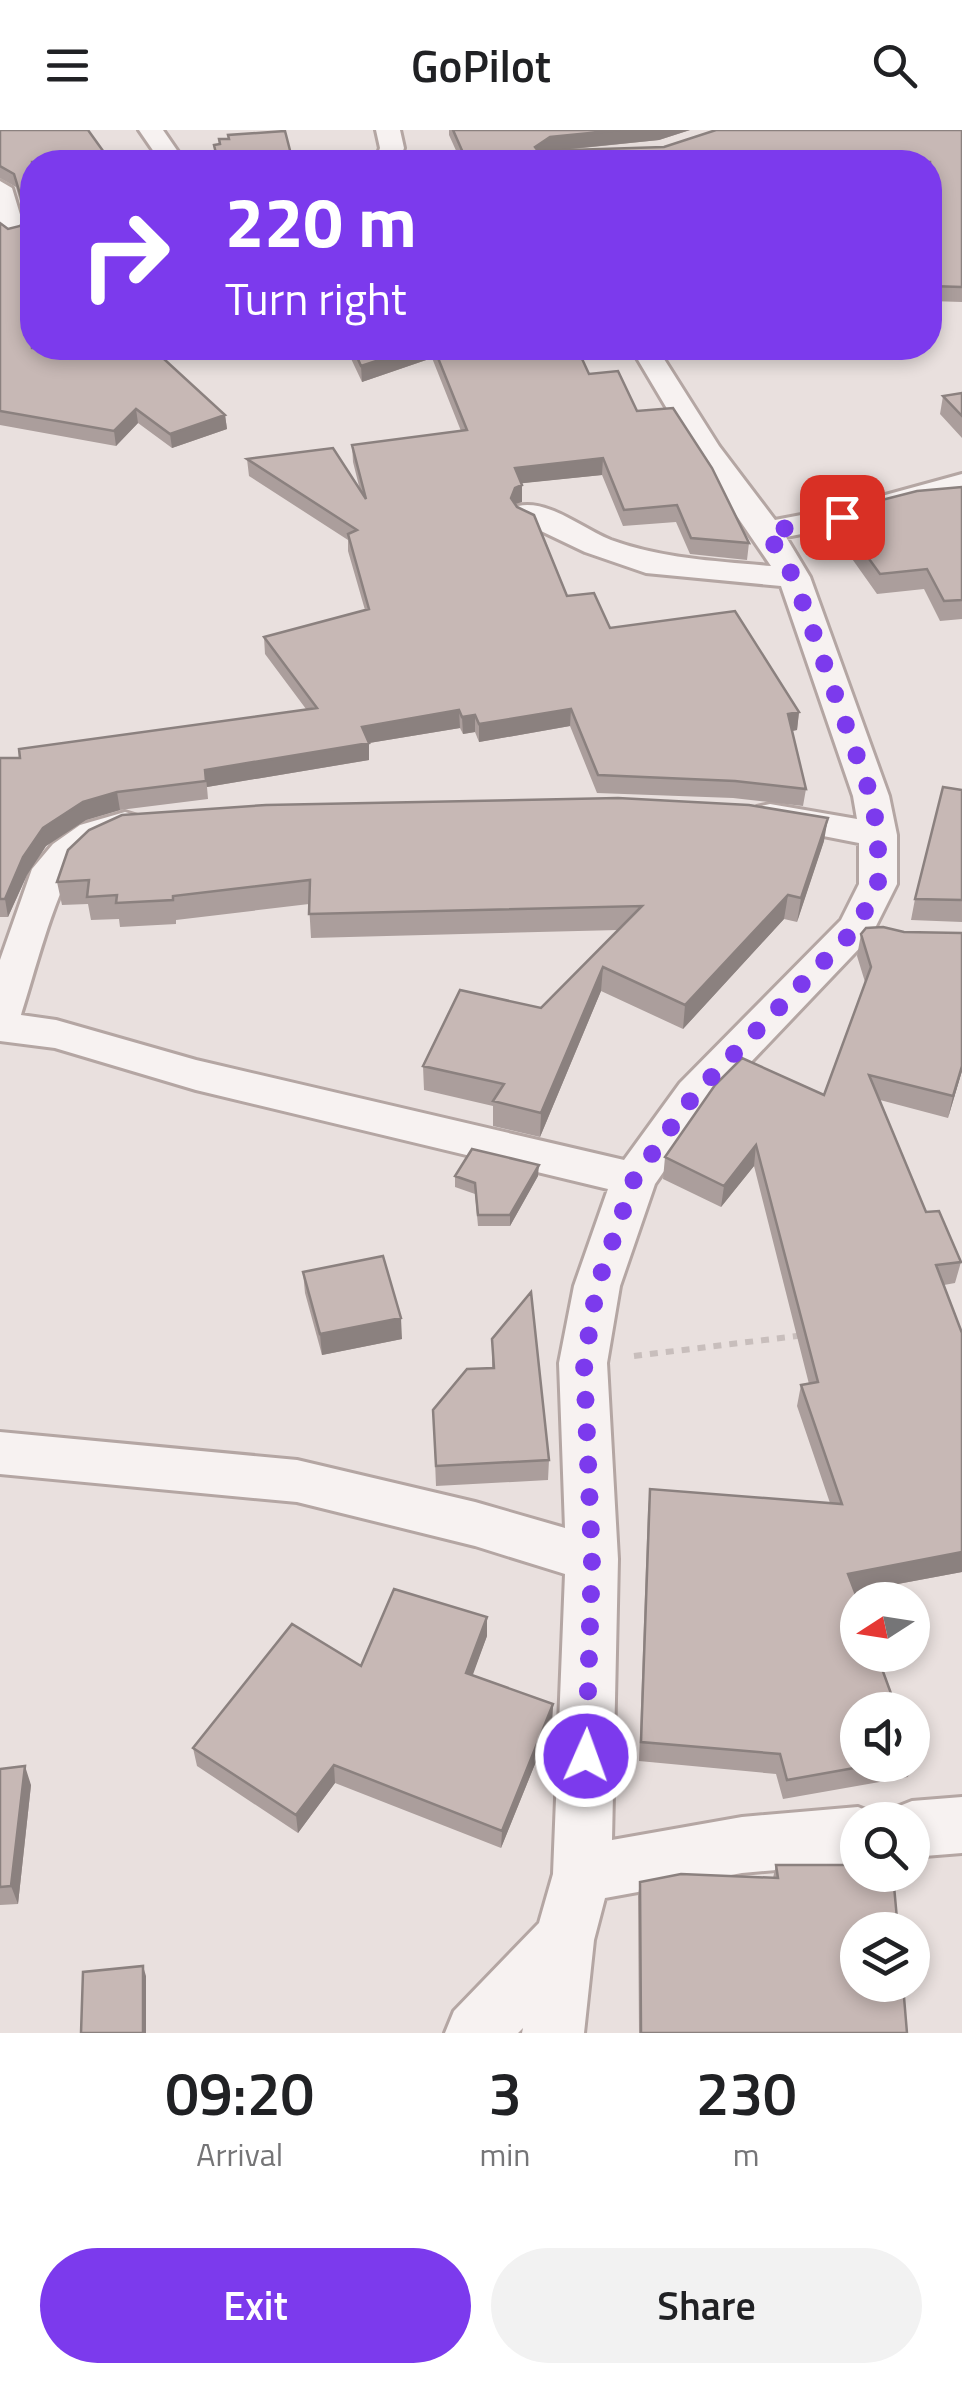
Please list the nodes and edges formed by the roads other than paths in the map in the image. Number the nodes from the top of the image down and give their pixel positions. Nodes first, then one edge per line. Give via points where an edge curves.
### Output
1 (0, 188) edge
2 (15, 230) edge
3 (651, 360) edge
4 (962, 484) edge
5 (529, 513) edge
6 (767, 532) junction
7 (794, 578) junction
8 (729, 809) edge
9 (154, 821) edge
10 (878, 834) junction
11 (857, 927) junction
12 (900, 937) edge
13 (0, 1018) edge
14 (0, 1027) edge
15 (634, 1179) junction
16 (0, 1453) edge
17 (592, 1559) junction
18 (962, 1825) edge
19 (930, 1828) edge
20 (840, 1836) edge
21 (582, 1874) junction
22 (564, 1940) junction
23 (476, 2033) edge
24 (553, 2033) edge

1 - 2 street
3 - 6 street
4 - 6 street
5 - 7 street via 657,566
6 - 7 street
7 - 10 street via 871,796
8 - 10 street
9 - 13 street via 87,836 51,868
10 - 11 street via 878,884
11 - 12 street
11 - 15 street via 695,1094
14 - 15 street via 56,1034 196,1075
15 - 17 street via 597,1286 584,1363
16 - 17 street via 297,1481
17 - 21 street
18 - 19 street
20 - 21 street via 742,1845
21 - 22 street
22 - 23 street
22 - 24 street

